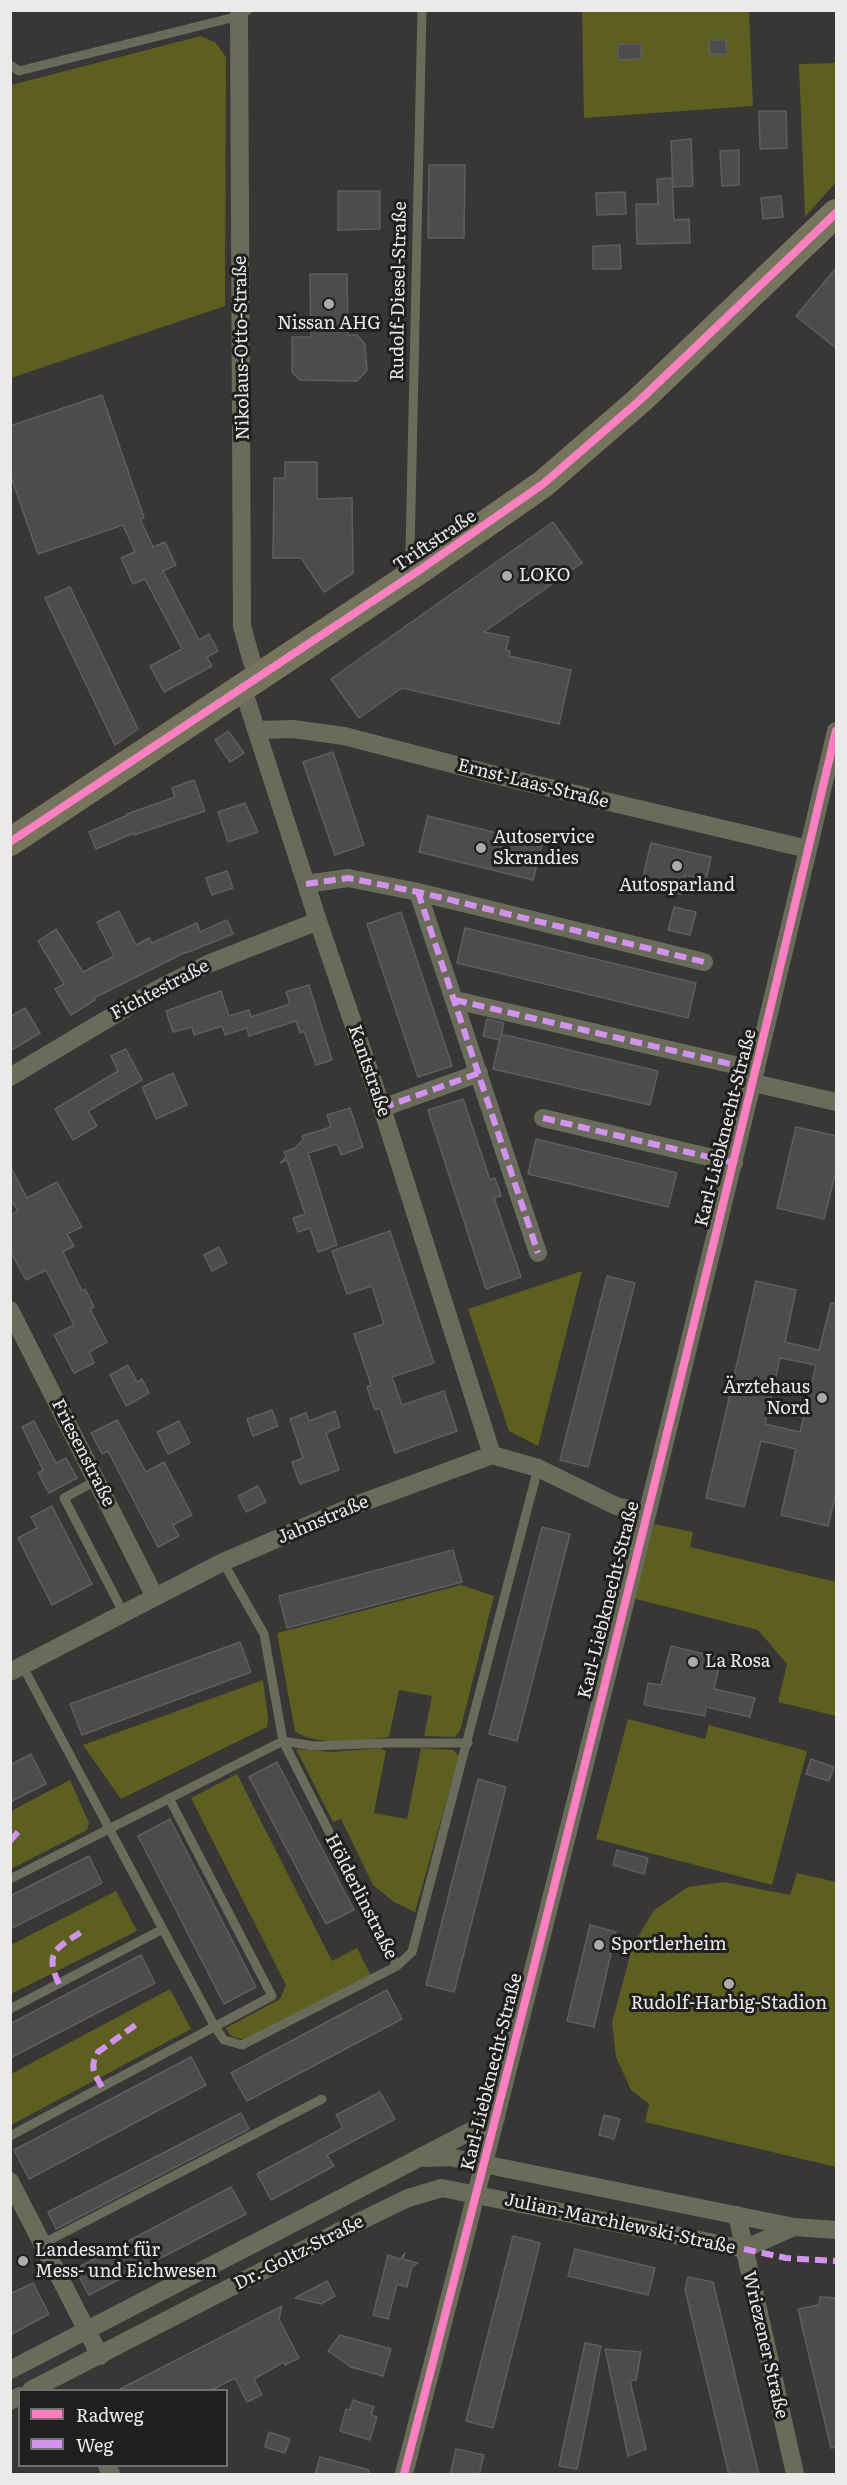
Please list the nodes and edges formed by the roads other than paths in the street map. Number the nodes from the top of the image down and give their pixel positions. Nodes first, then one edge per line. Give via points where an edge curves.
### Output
1 (422, 10) edge
2 (243, 13) edge
3 (10, 65) edge
4 (837, 213) edge
5 (420, 569) junction
6 (252, 682) junction
7 (256, 730) junction
8 (837, 731) edge
9 (10, 843) edge
10 (808, 849) junction
11 (306, 884) junction
12 (418, 892) junction
13 (318, 921) junction
14 (704, 962) dead end
15 (455, 1000) junction
16 (479, 1073) junction
17 (755, 1076) junction
18 (10, 1077) edge
19 (837, 1102) edge
20 (382, 1108) junction
21 (543, 1118) dead end
22 (734, 1163) junction
23 (538, 1253) dead end
24 (10, 1310) edge
25 (492, 1455) junction
26 (538, 1467) junction
27 (97, 1480) junction
28 (647, 1513) junction
29 (224, 1562) junction
30 (155, 1597) junction
31 (123, 1612) junction
32 (16, 1669) edge
33 (283, 1741) junction
34 (468, 1743) junction
35 (169, 1798) junction
36 (109, 1828) junction
37 (10, 1880) edge
38 (163, 1929) junction
39 (397, 1966) junction
40 (10, 2009) edge
41 (215, 2027) junction
42 (322, 2099) dead end
43 (496, 2118) junction
44 (10, 2136) edge
45 (421, 2158) junction
46 (484, 2163) junction
47 (10, 2181) edge
48 (477, 2194) junction
49 (737, 2215) junction
50 (794, 2227) junction
51 (837, 2230) edge
52 (42, 2244) junction
53 (744, 2249) junction
54 (87, 2331) junction
55 (48, 2351) junction
56 (100, 2356) junction
57 (10, 2370) edge
58 (65, 2383) edge
59 (40, 2389) edge
60 (404, 2475) edge
61 (795, 2475) edge

1 - 5 lane, Rudolf-Diesel-Straße via 410,550
2 - 3 lane via 19,71
2 - 6 street, Nikolaus-Otto-Straße via 242,626 252,662
4 - 5 main road, Triftstraße via 566,466
5 - 6 main road, Triftstraße
6 - 7 street, Kantstraße
6 - 9 main road, Triftstraße
7 - 10 street, Ernst-Laas-Straße via 293,729 344,736
7 - 11 street, Kantstraße
8 - 10 street, Karl-Liebknecht-Straße
10 - 17 street, Karl-Liebknecht-Straße
11 - 12 street via 348,878
11 - 13 street, Kantstraße
12 - 14 street
12 - 15 street
13 - 18 street, Fichtestraße via 208,964 156,990
13 - 20 street, Kantstraße
15 - 16 street
15 - 17 street
16 - 20 street
16 - 23 street
17 - 19 street
17 - 22 street, Karl-Liebknecht-Straße
20 - 25 street, Kantstraße
21 - 22 street
22 - 28 street, Karl-Liebknecht-Straße
24 - 27 street, Friesenstraße
25 - 26 street
25 - 29 street, Jahnstraße via 353,1506
26 - 28 street via 616,1506
26 - 34 lane
27 - 30 street, Friesenstraße
27 - 31 lane via 64,1497
28 - 43 street, Karl-Liebknecht-Straße
29 - 30 street, Jahnstraße
29 - 33 lane, Hölderlinstraße via 264,1634
30 - 31 street, Jahnstraße
31 - 32 street, Jahnstraße
32 - 36 lane
33 - 34 lane via 314,1746
33 - 35 lane
33 - 39 lane, Hölderlinstraße
34 - 39 lane via 412,1952
35 - 36 lane
35 - 41 lane via 272,1996
36 - 37 lane
36 - 38 lane
38 - 40 lane
38 - 41 lane
39 - 41 lane, Hölderlinstraße via 242,2045 224,2040
41 - 44 lane
42 - 52 lane
43 - 45 street, Dr.-Goltz-Straße
43 - 46 street, Karl-Liebknecht-Straße
45 - 46 street, Dr.-Goltz-Straße via 449,2157
45 - 54 street, Dr.-Goltz-Straße
46 - 48 street, Karl-Liebknecht-Straße
46 - 49 street, Julian-Marchlewski-Straße
47 - 52 street
48 - 53 street, Julian-Marchlewski-Straße
48 - 56 street, Dr.-Goltz-Straße via 442,2188 408,2198
48 - 60 street, Karl-Liebknecht-Straße
49 - 50 street, Julian-Marchlewski-Straße
49 - 53 street, Wriezener Straße
50 - 51 street, Julian-Marchlewski-Straße
50 - 53 street, Julian-Marchlewski-Straße
52 - 54 street
53 - 61 street, Wriezener Straße
54 - 55 street, Dr.-Goltz-Straße
54 - 56 street
55 - 57 street, Dr.-Goltz-Straße
55 - 58 street
56 - 58 street, Dr.-Goltz-Straße
58 - 59 street, Dr.-Goltz-Straße

